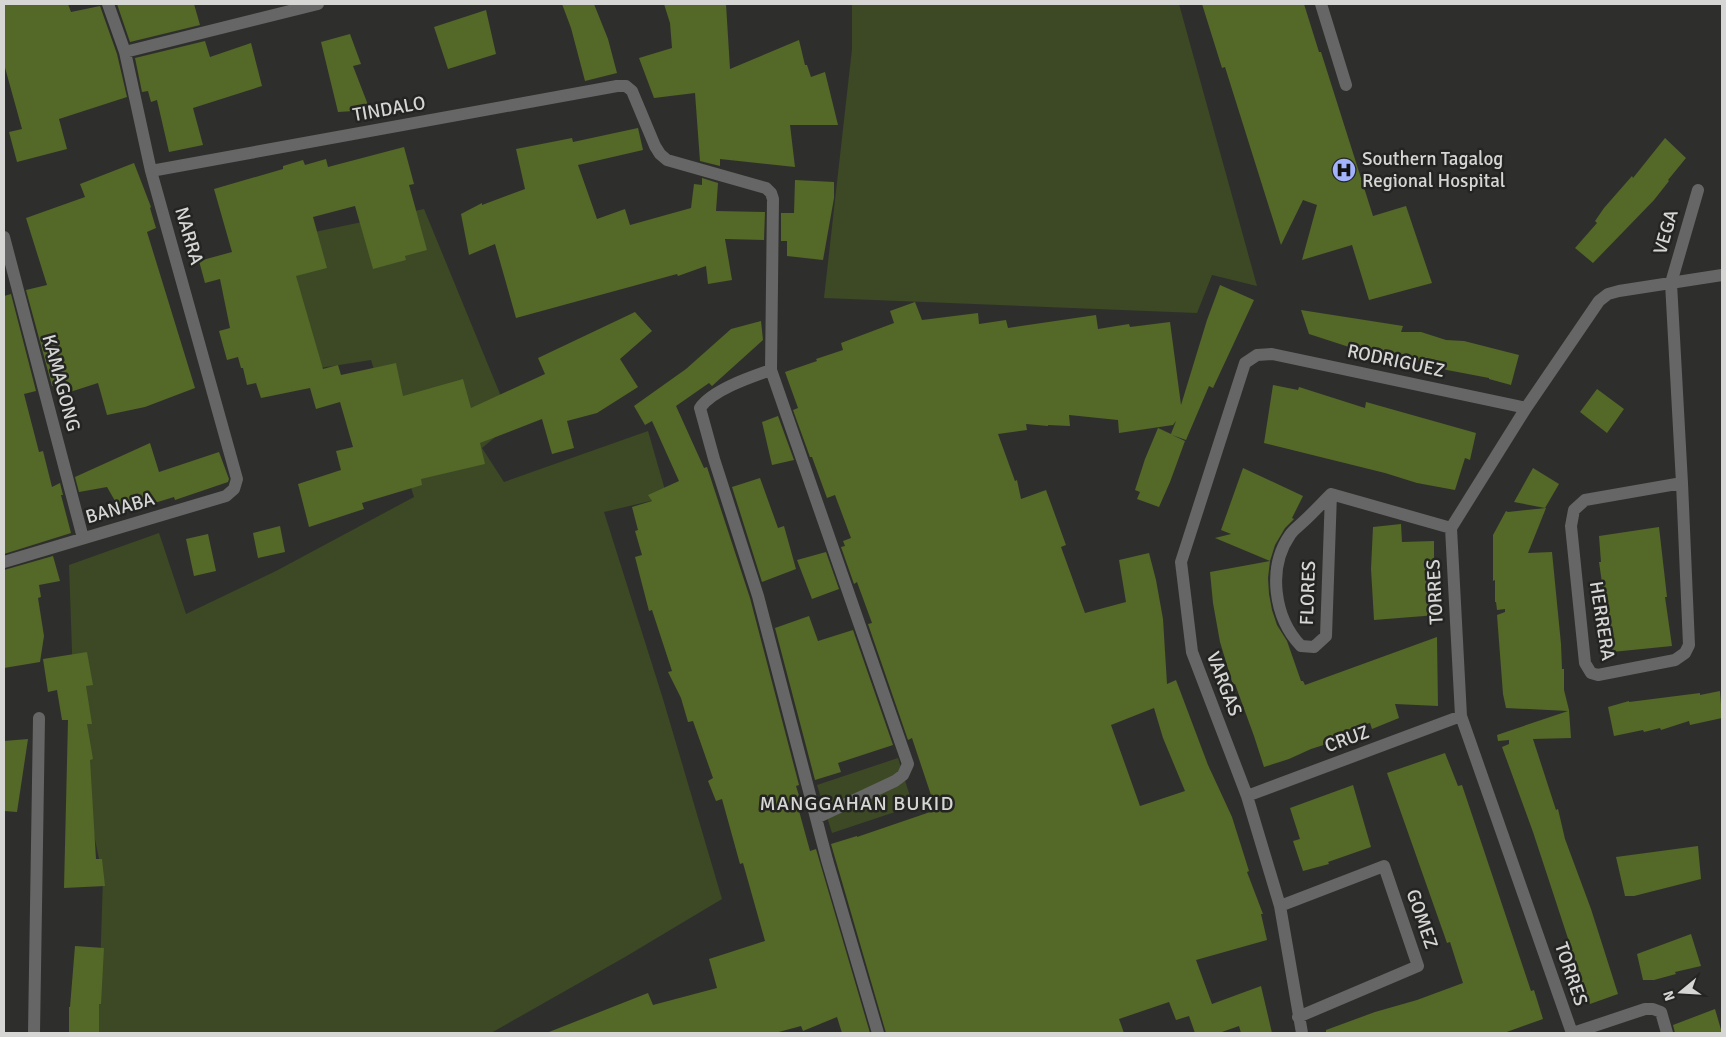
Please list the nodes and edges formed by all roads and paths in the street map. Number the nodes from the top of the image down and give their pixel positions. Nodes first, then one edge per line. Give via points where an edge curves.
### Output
1 (108, 4) edge
2 (318, 4) edge
3 (1321, 4) edge
4 (125, 52) junction
5 (1346, 85) dead end
6 (151, 171) junction
7 (1698, 190) dead end
8 (4, 237) edge
9 (1722, 275) edge
10 (1670, 283) junction
11 (1257, 355) joint
12 (771, 370) junction
13 (1526, 408) junction
14 (237, 479) joint
15 (1682, 483) junction
16 (1331, 494) junction
17 (1451, 528) junction
18 (83, 538) junction
19 (4, 562) edge
20 (1461, 716) junction
21 (39, 718) dead end
22 (1247, 796) junction
23 (816, 818) junction
24 (1280, 906) junction
25 (1298, 1017) junction
26 (34, 1033) edge
27 (878, 1033) edge
28 (1302, 1033) edge
29 (1573, 1033) edge
30 (1667, 1033) edge

1 - 4 street, NARRA
2 - 4 street
3 - 5 street
4 - 6 street, NARRA
6 - 12 street, TINDALO via 626,86 632,91 655,146 667,160 766,188 771,193
6 - 14 street, NARRA
7 - 10 street, VEGA
8 - 18 street, KAMAGONG
9 - 10 street
10 - 13 street via 1619,291 1599,301
10 - 15 street, HERRERA
11 - 13 street, RODRIGUEZ via 1272,354
11 - 22 street, VARGAS via 1245,363 1181,562 1192,652
12 - 23 street via 740,381 704,402 700,408 758,596
12 - 23 street via 908,764 903,775 895,781
13 - 17 street
14 - 18 street, BANABA via 234,489 226,496
15 - 15 street, HERRERA via 1689,645 1685,653 1675,660 1598,675 1591,673 1585,663 1571,526 1574,510 1585,500
16 - 16 street, FLORES via 1290,535 1280,554 1274,578 1279,604 1292,637 1301,646 1314,647 1326,636
16 - 17 street
17 - 20 street, TORRES
18 - 19 street, BANABA
20 - 22 street, CRUZ
20 - 29 street, TORRES
21 - 26 street
22 - 24 street, VARGAS
23 - 27 street
24 - 25 street, VARGAS
24 - 25 street, GOMEZ via 1384,866 1418,966
25 - 28 street, VARGAS
29 - 30 street via 1646,1009 1661,1012

